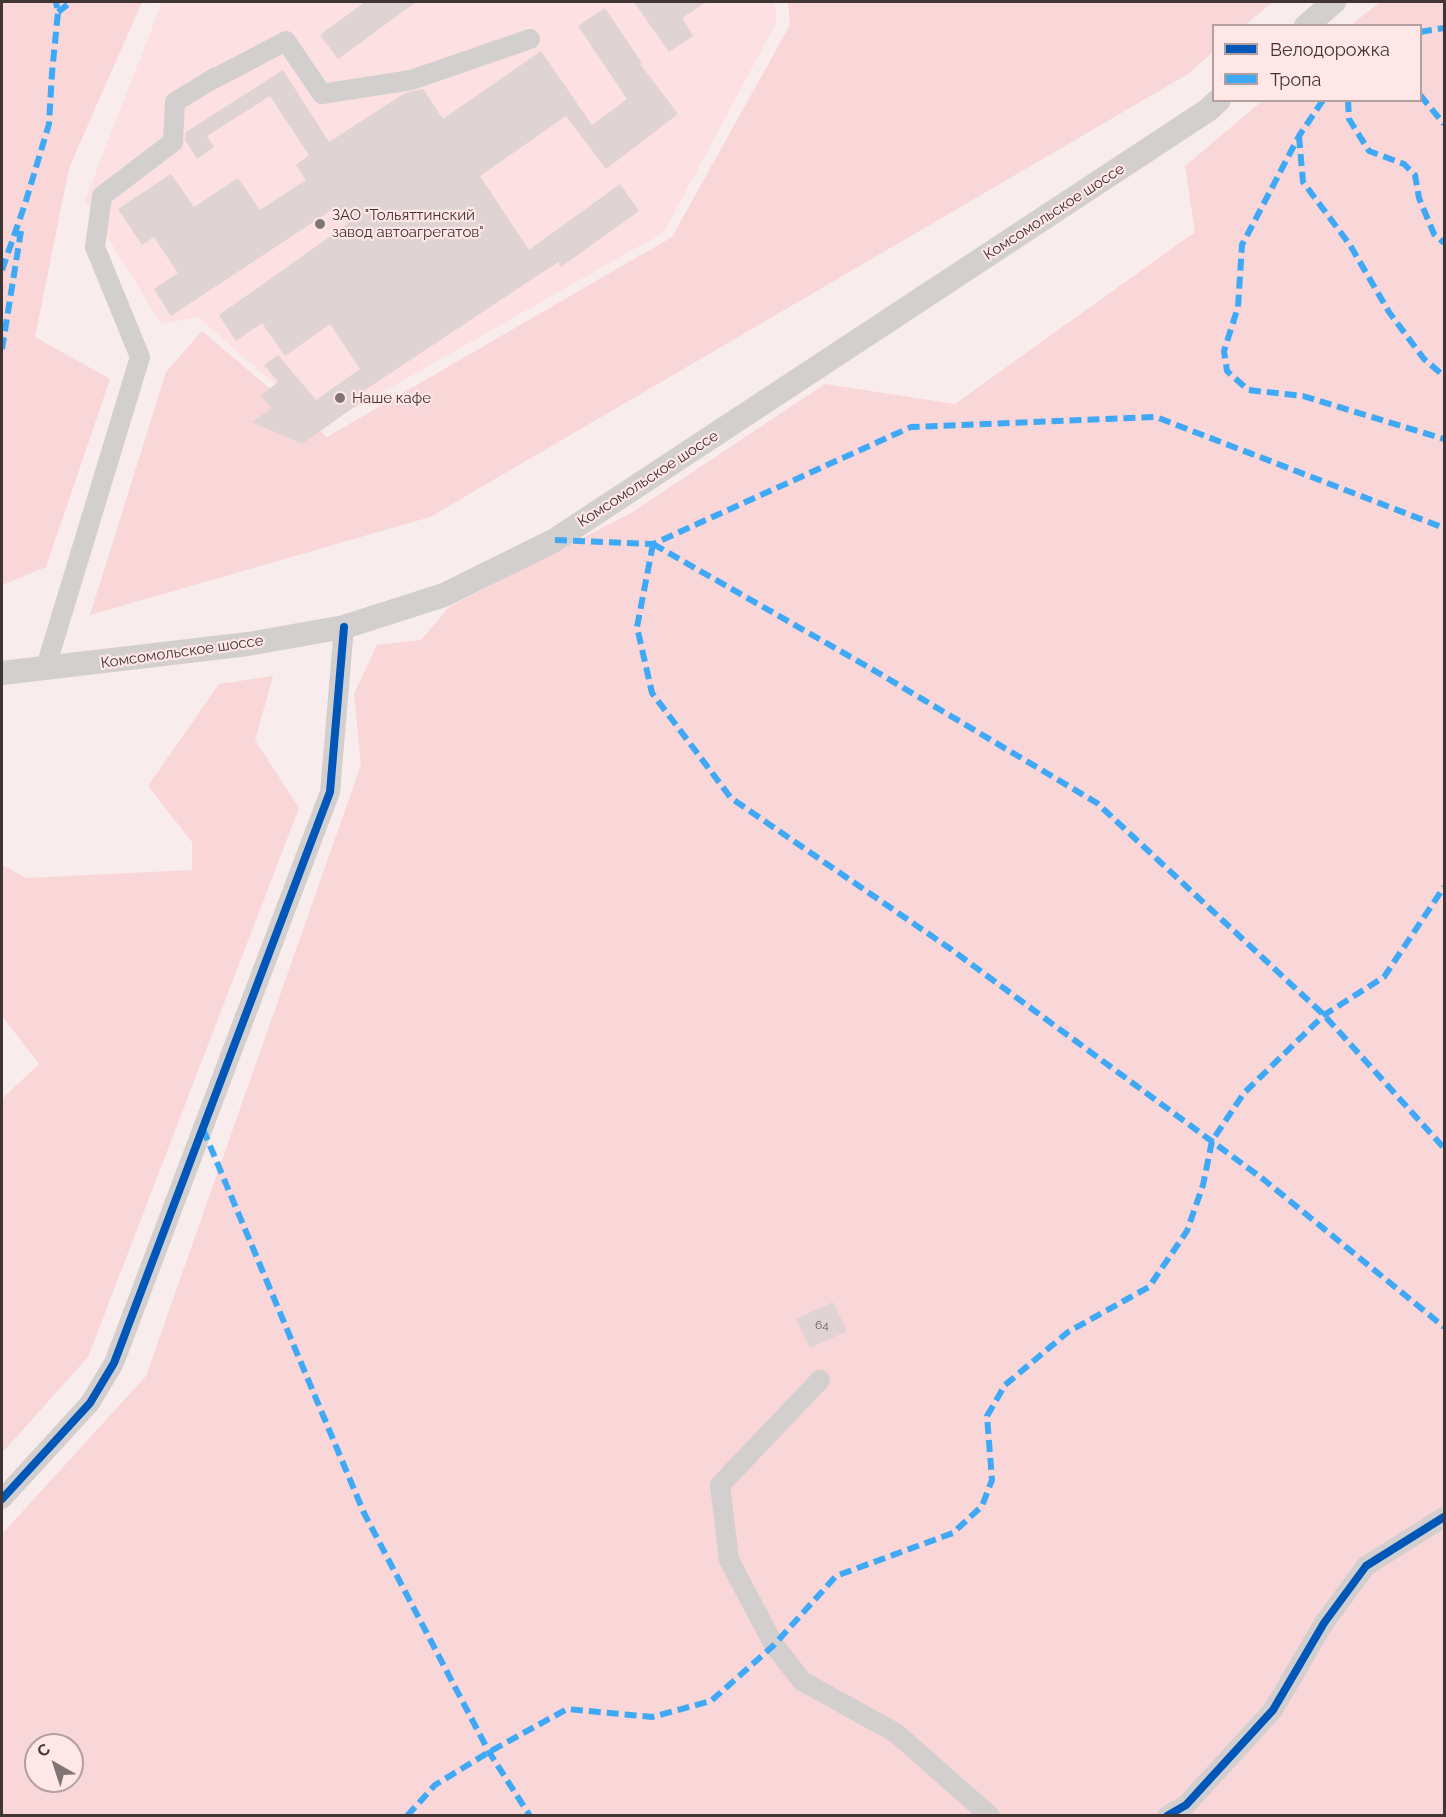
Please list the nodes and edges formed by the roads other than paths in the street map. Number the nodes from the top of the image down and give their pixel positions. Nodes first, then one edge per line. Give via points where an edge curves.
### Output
1 (1334, 2) edge
2 (1308, 24) edge
3 (530, 39) dead end
4 (1217, 102) edge
5 (344, 627) junction
6 (45, 670) junction
7 (2, 673) edge
8 (820, 1380) dead end
9 (2, 1499) edge
10 (1444, 1517) edge
11 (990, 1815) edge
12 (1167, 1815) edge

1 - 2 main road
3 - 6 street via 411,80 322,94 286,41 175,102 173,142 102,196 95,247 140,357
4 - 5 main road, Комсомольское шоссе via 555,540 444,595
5 - 6 main road, Комсомольское шоссе via 248,644
5 - 9 street via 330,792 114,1363 90,1403
6 - 7 main road, Комсомольское шоссе
8 - 11 street via 720,1485 729,1560 774,1645 802,1681 896,1733
10 - 12 street via 1366,1566 1324,1623 1274,1710 1186,1805

